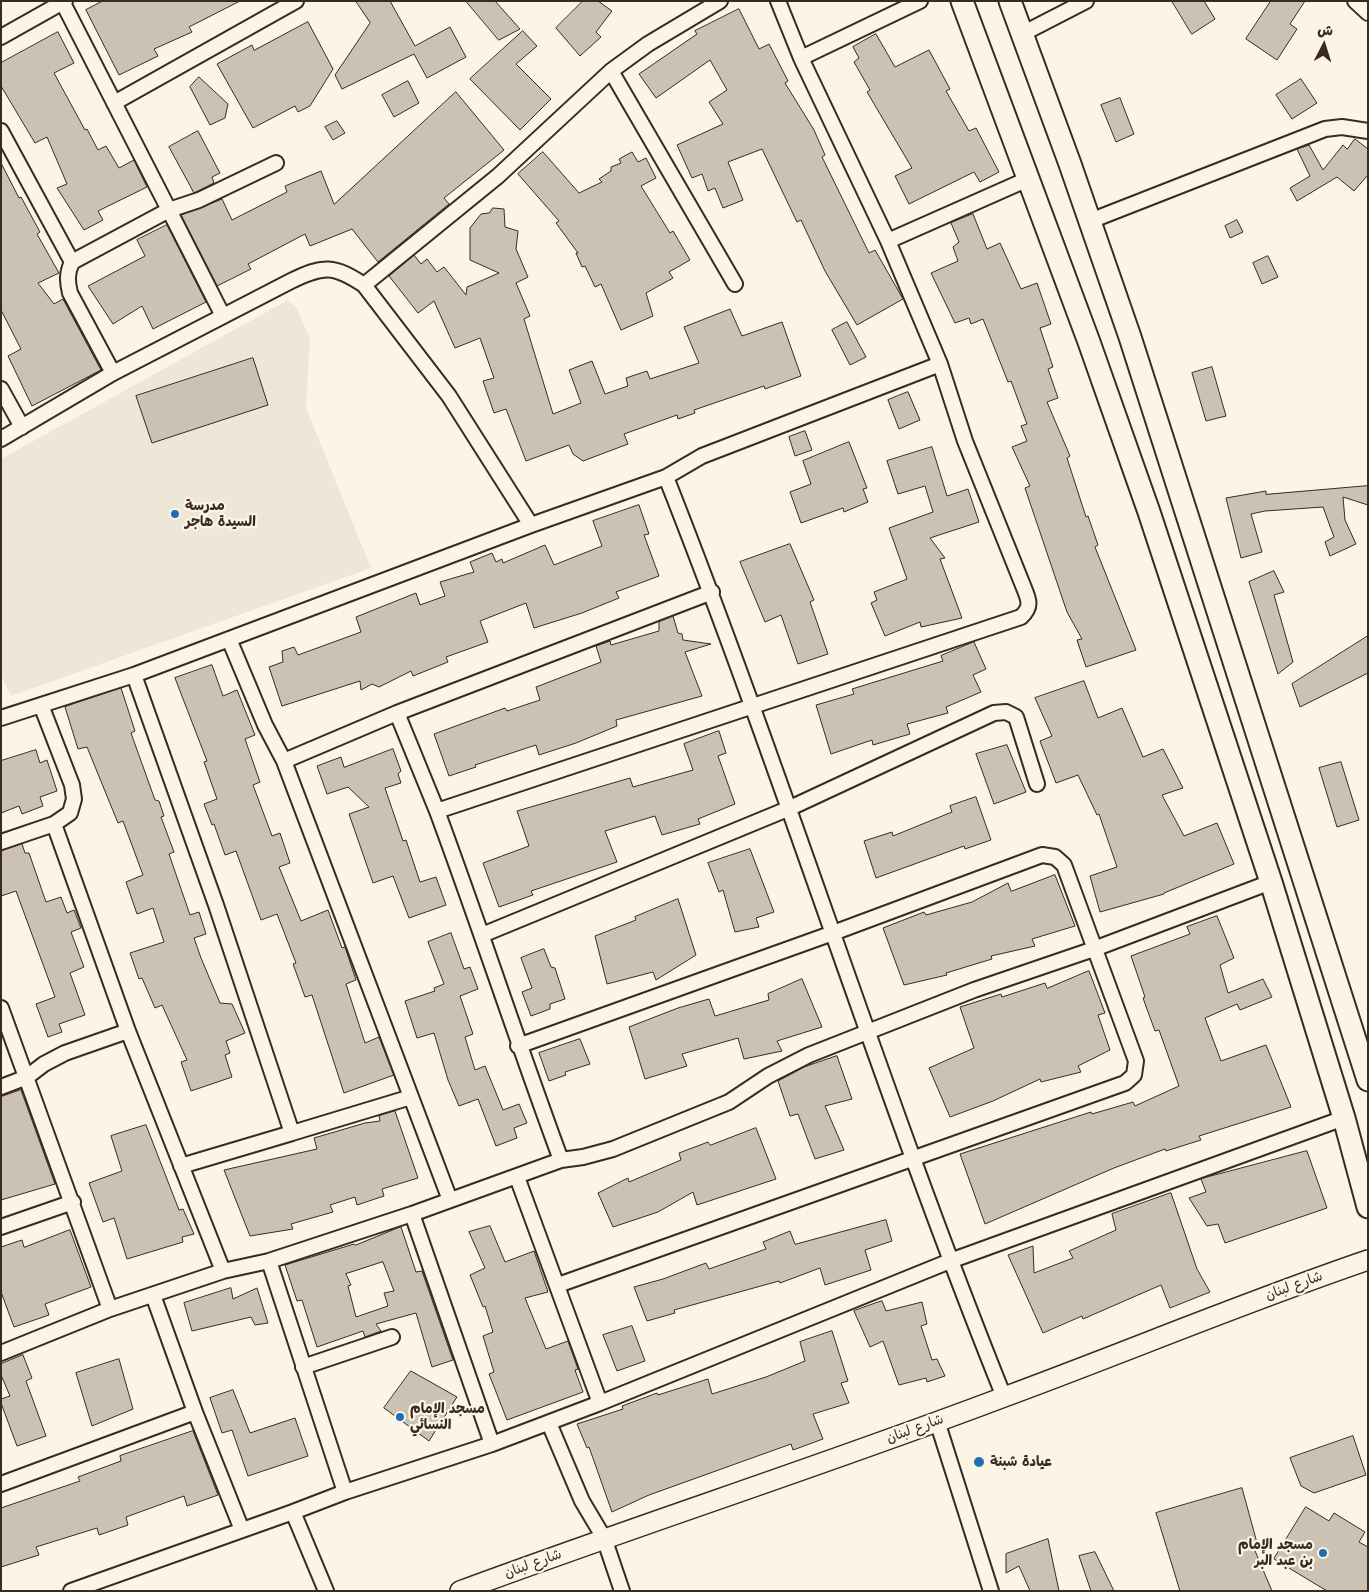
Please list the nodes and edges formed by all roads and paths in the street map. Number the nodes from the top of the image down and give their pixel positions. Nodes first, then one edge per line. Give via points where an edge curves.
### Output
1 (296, 1) edge
2 (720, 1) edge
3 (778, 1) edge
4 (920, 1) edge
5 (962, 1) edge
6 (1010, 1) edge
7 (1086, 1) edge
8 (1355, 1) edge
9 (63, 2) edge
10 (1368, 14) edge
11 (1022, 34) junction
12 (1, 37) edge
13 (801, 58) junction
14 (611, 71) junction
15 (114, 103) junction
16 (1, 131) edge
17 (1368, 131) edge
18 (276, 163) dead end
19 (1028, 179) junction
20 (169, 210) junction
21 (1090, 221) junction
22 (888, 241) junction
23 (72, 262) junction
24 (364, 284) junction
25 (735, 284) dead end
26 (223, 316) junction
27 (940, 364) junction
28 (113, 373) junction
29 (1, 389) edge
30 (22, 427) junction
31 (1, 439) edge
32 (666, 477) junction
33 (531, 525) junction
34 (712, 592) junction
35 (229, 639) junction
36 (134, 675) junction
37 (42, 705) junction
38 (753, 707) junction
39 (397, 713) junction
40 (1, 718) edge
41 (284, 762) junction
42 (1038, 784) dead end
43 (790, 808) junction
44 (437, 811) junction
45 (54, 824) junction
46 (1, 842) edge
47 (1271, 882) junction
48 (833, 933) junction
49 (482, 935) junction
50 (1094, 949) junction
51 (1, 1008) edge
52 (128, 1031) junction
53 (868, 1033) junction
54 (518, 1046) junction
55 (27, 1077) junction
56 (1368, 1079) edge
57 (1, 1087) edge
58 (411, 1097) junction
59 (1344, 1118) junction
60 (292, 1133) junction
61 (913, 1159) junction
62 (561, 1160) junction
63 (181, 1166) junction
64 (517, 1177) junction
65 (450, 1200) junction
66 (73, 1202) junction
67 (1368, 1207) edge
68 (412, 1214) junction
69 (1, 1227) edge
70 (1368, 1260) edge
71 (268, 1261) junction
72 (950, 1261) junction
73 (223, 1271) junction
74 (558, 1285) junction
75 (153, 1295) junction
76 (110, 1309) junction
77 (392, 1337) dead end
78 (1, 1353) edge
79 (303, 1367) junction
80 (1004, 1397) junction
81 (600, 1403) junction
82 (195, 1412) junction
83 (937, 1421) junction
84 (548, 1423) junction
85 (492, 1444) junction
86 (1, 1484) edge
87 (345, 1492) junction
88 (293, 1512) junction
89 (242, 1530) junction
90 (604, 1538) junction
91 (71, 1591) edge
92 (326, 1591) edge
93 (460, 1591) edge
94 (622, 1591) edge
95 (991, 1591) edge

1 - 15 street
2 - 14 street via 648,44
3 - 13 street
4 - 13 street
5 - 19 main road
6 - 11 main road
7 - 11 street
8 - 10 street
9 - 12 street
9 - 15 street
11 - 21 main road
13 - 22 street
14 - 24 street via 498,176
14 - 25 street
15 - 20 street
16 - 23 street
17 - 21 street via 1342,127 1325,129
18 - 20 street via 199,200
19 - 22 street
19 - 47 main road via 1149,512
20 - 23 street
20 - 26 street
21 - 56 main road
22 - 27 street
23 - 28 street via 67,281 70,293
24 - 26 street via 331,268 314,269
24 - 33 street via 449,396
26 - 28 street
27 - 32 street via 702,456
27 - 38 street via 965,441 1030,604 1027,612 1021,617
28 - 30 street
29 - 30 street
30 - 31 street
32 - 33 street
32 - 34 street
33 - 35 street
34 - 38 street
34 - 39 street
35 - 36 street
35 - 41 street
36 - 37 street
36 - 60 street via 216,905
37 - 40 street
37 - 45 street via 72,785 74,799 70,813
38 - 43 street
38 - 44 street
39 - 41 street
39 - 44 street
41 - 58 street
42 - 43 street via 1016,717 1006,712 994,712
43 - 48 street
43 - 49 street
44 - 49 street
45 - 46 street
45 - 52 street
47 - 50 street
47 - 59 main road
48 - 50 street via 1042,855 1055,857 1064,865
48 - 53 street
48 - 54 street
49 - 54 street
50 - 53 street via 974,990
50 - 61 street via 1136,1061 1134,1074 1125,1083
51 - 55 street
52 - 55 street via 65,1053
52 - 63 street
53 - 61 street
53 - 62 street via 768,1076 729,1102 613,1149
54 - 62 street
55 - 57 street
55 - 66 street
58 - 60 street
58 - 65 street
59 - 67 main road
59 - 72 street
60 - 63 street
61 - 72 street
61 - 74 street
62 - 64 street
63 - 73 street
64 - 65 street
64 - 74 street
65 - 68 street
66 - 69 street
66 - 76 street
68 - 71 street
68 - 85 street
70 - 80 street, شارع لبنان via 1280,1290
71 - 73 street
71 - 79 street
72 - 80 street
72 - 81 street
73 - 75 street
74 - 81 street
75 - 76 street
75 - 82 street
76 - 78 street
77 - 79 street
79 - 87 street
80 - 83 street, شارع لبنان
81 - 84 street
82 - 86 street
82 - 89 street
83 - 90 street, شارع لبنان
83 - 95 street
84 - 85 street
84 - 90 street via 582,1501
85 - 87 street
87 - 88 street
88 - 89 street
88 - 92 street
89 - 91 street
90 - 93 street, شارع لبنان
90 - 94 street

